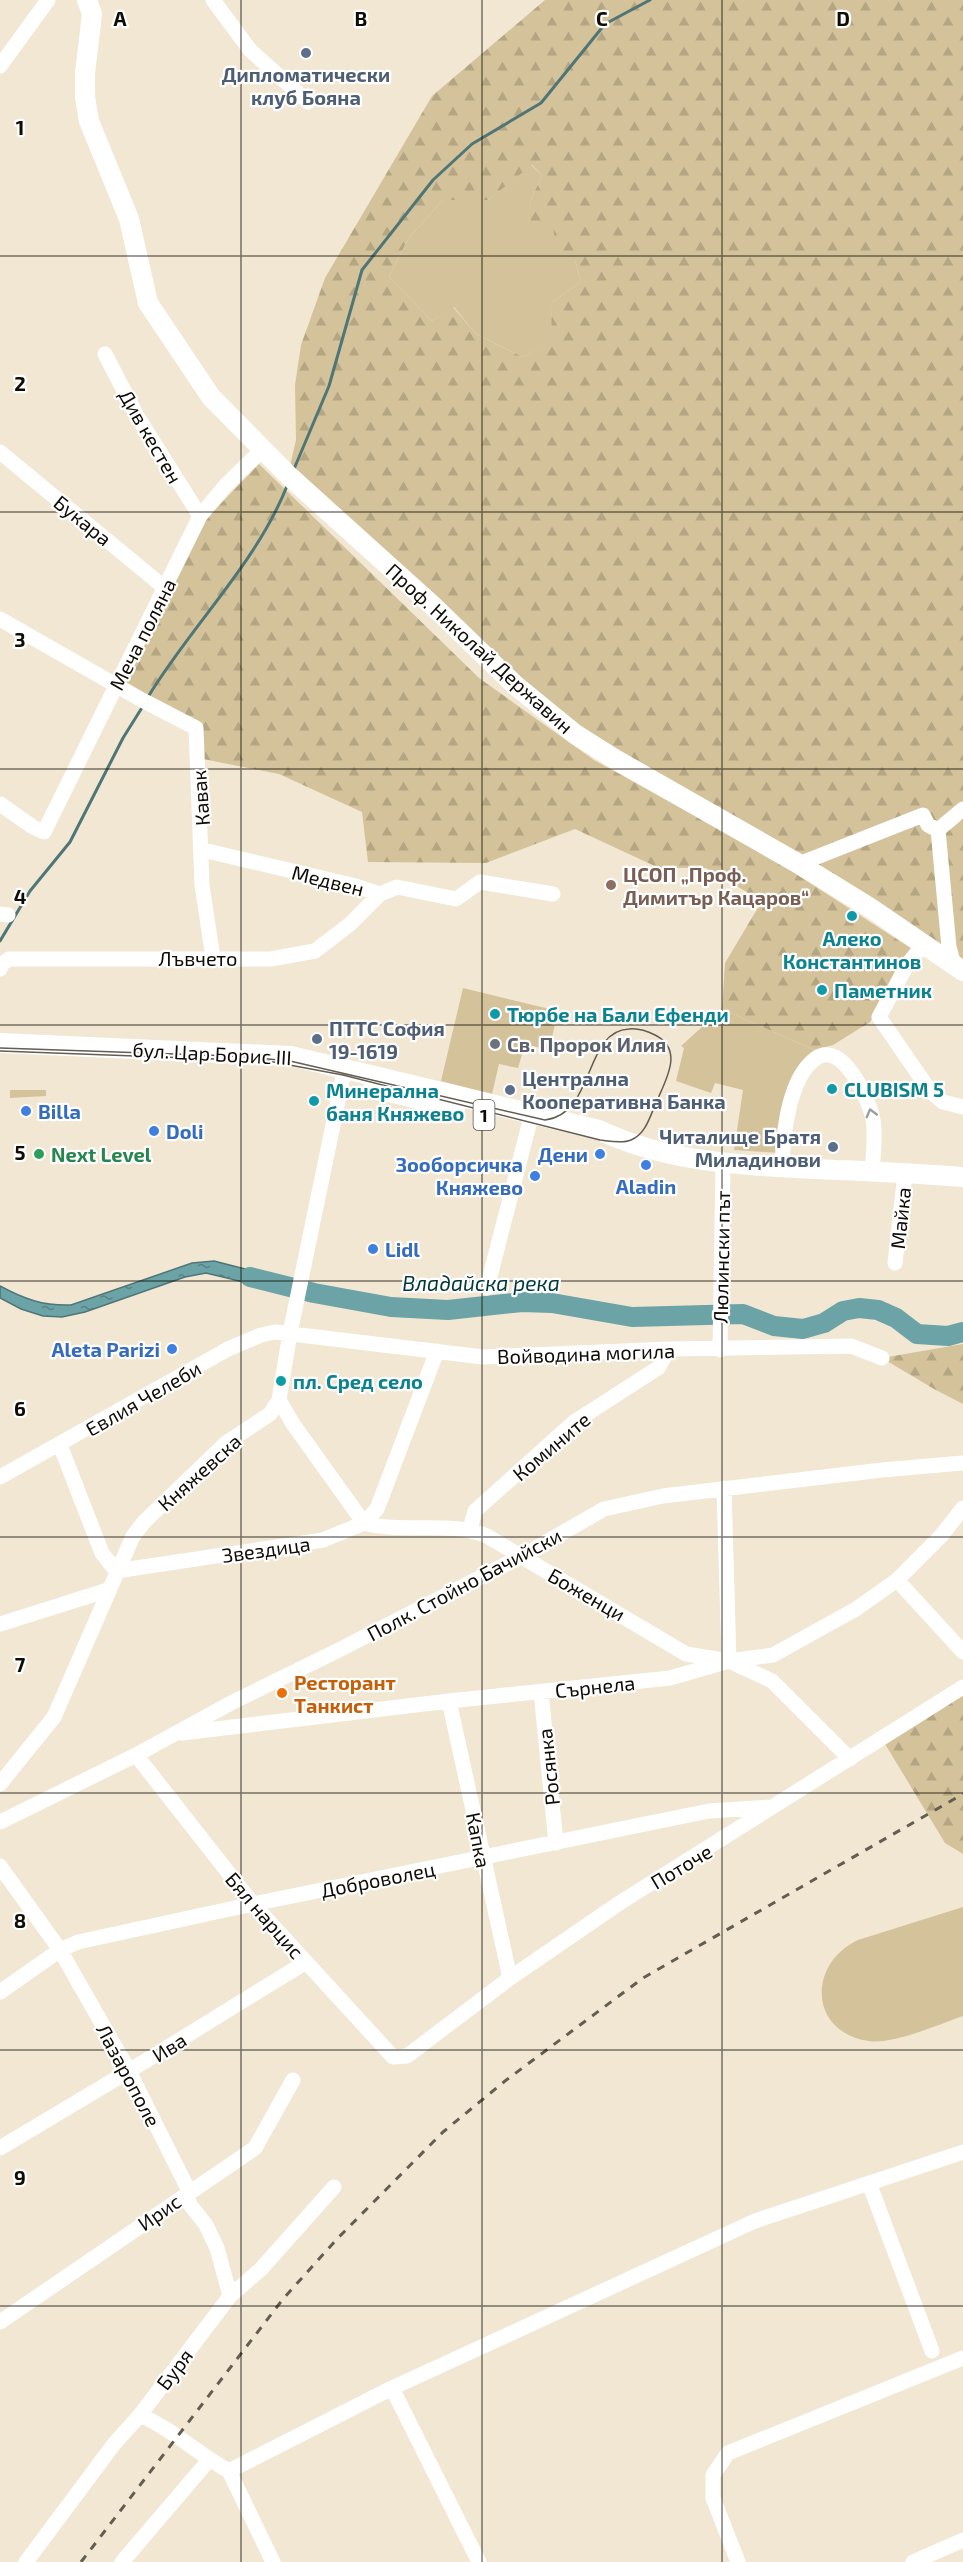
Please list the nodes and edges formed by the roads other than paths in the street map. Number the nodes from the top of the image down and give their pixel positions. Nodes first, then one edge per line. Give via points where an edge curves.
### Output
1 (48, 0) edge
2 (87, 0) edge
3 (213, 0) edge
4 (0, 66) edge
5 (308, 102) dead end
6 (105, 354) dead end
7 (262, 450) junction
8 (0, 452) edge
9 (200, 516) junction
10 (165, 588) junction
11 (0, 619) edge
12 (116, 686) junction
13 (0, 804) edge
14 (963, 809) edge
15 (938, 830) junction
16 (203, 850) junction
17 (799, 864) junction
18 (380, 894) junction
19 (553, 894) dead end
20 (923, 945) junction
21 (213, 958) junction
22 (958, 968) edge
23 (0, 969) edge
24 (0, 1043) edge
25 (0, 1054) edge
26 (343, 1073) junction
27 (963, 1107) edge
28 (530, 1119) junction
29 (723, 1163) junction
30 (782, 1167) junction
31 (872, 1171) junction
32 (906, 1173) junction
33 (963, 1177) edge
34 (896, 1263) dead end
35 (487, 1288) dead end
36 (290, 1333) junction
37 (720, 1345) junction
38 (669, 1350) junction
39 (437, 1352) junction
40 (882, 1358) dead end
41 (279, 1400) junction
42 (60, 1445) junction
43 (963, 1463) edge
44 (0, 1477) edge
45 (724, 1488) junction
46 (963, 1508) edge
47 (364, 1523) junction
48 (470, 1529) junction
49 (522, 1556) junction
50 (116, 1571) junction
51 (897, 1580) junction
52 (108, 1590) junction
53 (0, 1624) edge
54 (963, 1652) edge
55 (729, 1661) junction
56 (963, 1688) edge
57 (541, 1692) junction
58 (449, 1701) junction
59 (173, 1735) junction
60 (136, 1755) junction
61 (850, 1760) junction
62 (0, 1784) edge
63 (771, 1807) junction
64 (0, 1822) edge
65 (556, 1843) junction
66 (482, 1858) junction
67 (0, 1866) edge
68 (253, 1904) junction
69 (60, 1950) junction
70 (306, 1962) junction
71 (510, 1978) junction
72 (0, 1992) edge
73 (407, 2056) joint
74 (129, 2072) junction
75 (292, 2080) dead end
76 (0, 2148) edge
77 (963, 2152) edge
78 (869, 2183) junction
79 (334, 2187) dead end
80 (189, 2192) junction
81 (230, 2296) junction
82 (0, 2322) edge
83 (932, 2351) dead end
84 (963, 2358) edge
85 (392, 2388) junction
86 (140, 2415) junction
87 (209, 2460) junction
88 (230, 2471) junction
89 (963, 2540) edge
90 (26, 2562) edge
91 (122, 2562) edge
92 (273, 2562) edge
93 (479, 2562) edge
94 (738, 2562) edge
95 (912, 2562) edge

1 - 4 street
2 - 7 main road, Проф. Николай Державин via 92,14 85,73 87,114 129,219 148,303 199,382
3 - 5 street via 250,50
6 - 9 street, Див кестен via 142,426
7 - 9 street, Меча поляна
7 - 17 main road, Проф. Николай Державин via 515,685 575,734
8 - 10 street, Букара
9 - 10 street, Меча поляна
10 - 12 street, Меча поляна
11 - 12 street, Кавак
12 - 13 street, Меча поляна via 44,832
12 - 16 street, Кавак via 196,728
14 - 15 street
15 - 17 street via 922,816
15 - 22 street via 949,947
16 - 18 street, Медвен
16 - 21 street, Кавак via 202,885
17 - 20 main road, Проф. Николай Державин
18 - 19 street, Медвен via 396,887 456,899 480,882
18 - 21 street, Лъвчето via 315,951 271,959
20 - 22 main road, Проф. Николай Державин
20 - 27 street via 907,965 879,1017 930,1091 943,1102
21 - 23 street, Лъвчето via 9,959
24 - 26 main road, бул. Цар Борис III / 1 via 267,1053
25 - 26 main road, бул. Цар Борис III / 1 via 270,1065
26 - 28 main road, бул. Цар Борис III / 1
26 - 36 street
28 - 29 main road, бул. Цар Борис III / 1 via 599,1130 628,1144
28 - 35 street
29 - 30 main road, бул. Цар Борис III / 1
29 - 37 street, Люлински път
30 - 31 main road, бул. Цар Борис III / 1
31 -> 30 street via 875,1132 868,1101 840,1060 824,1055 815,1059 802,1076 791,1101
31 - 32 main road, бул. Цар Борис III / 1
32 - 33 main road, бул. Цар Борис III / 1
32 - 34 street, Майка
36 - 39 street, Войводина могила
36 - 41 street
36 - 42 street, Евлия Челеби via 261,1335 228,1349
37 - 38 street, Войводина могила
37 - 40 street, Войводина могила via 851,1346
38 - 39 street, Войводина могила via 483,1357
38 - 48 street, Комините via 658,1368 574,1422 476,1511
39 - 47 street via 377,1509
41 - 47 street
41 - 50 street, Княжевска via 270,1414 226,1443 144,1522 125,1549
42 - 44 street, Евлия Челеби
42 - 50 street via 102,1553
43 - 45 street, Полк. Стойно Бачийски
45 - 49 street, Полк. Стойно Бачийски via 604,1509
45 - 55 street
46 - 51 street, Сърнела
47 - 48 street, Боженци via 382,1528
47 - 50 street, Звездица via 323,1540
48 - 49 street, Боженци
49 - 55 street, Боженци via 686,1653
49 - 59 street, Полк. Стойно Бачийски
50 - 52 street, Княжевска
51 - 54 street
51 - 55 street, Сърнела via 855,1609 773,1655
52 - 53 street
52 - 62 street, Княжевска via 54,1717
55 - 57 street, Сърнела via 670,1678
55 - 61 street, Боженци via 772,1681
56 - 61 street, Поточе
57 - 58 street, Сърнела
57 - 65 street, Росянка
58 - 59 street, Сърнела
58 - 66 street, Капка
59 - 60 street, Полк. Стойно Бачийски
60 - 64 street, Полк. Стойно Бачийски
60 - 68 street, Бял нарцис
61 - 63 street, Поточе
63 - 65 street, Доброволец via 709,1811
63 - 71 street, Поточе
65 - 66 street, Доброволец
66 - 68 street, Доброволец
66 - 71 street, Капка
67 - 69 street, Лазарополе
68 - 69 street, Доброволец via 78,1942
68 - 70 street, Бял нарцис
69 - 72 street, Доброволец
69 - 74 street, Лазарополе
70 - 73 street, Бял нарцис via 393,2057
70 - 74 street, Ива
71 - 73 street, Поточе
74 - 76 street, Ива
74 - 80 street, Лазарополе
75 - 80 street, Ирис via 255,2148
77 - 78 street
78 - 83 street
78 - 85 street via 755,2221
79 - 81 street, Буря via 261,2269
80 - 81 street, Лазарополе via 188,2202 217,2248
80 - 82 street, Ирис
81 - 86 street, Буря
84 - 94 street via 728,2453 713,2475 712,2498
85 - 88 street
85 - 93 street
86 - 87 street via 159,2423
86 - 90 street, Буря
87 - 88 street
87 - 91 street
88 - 92 street
89 - 95 street

